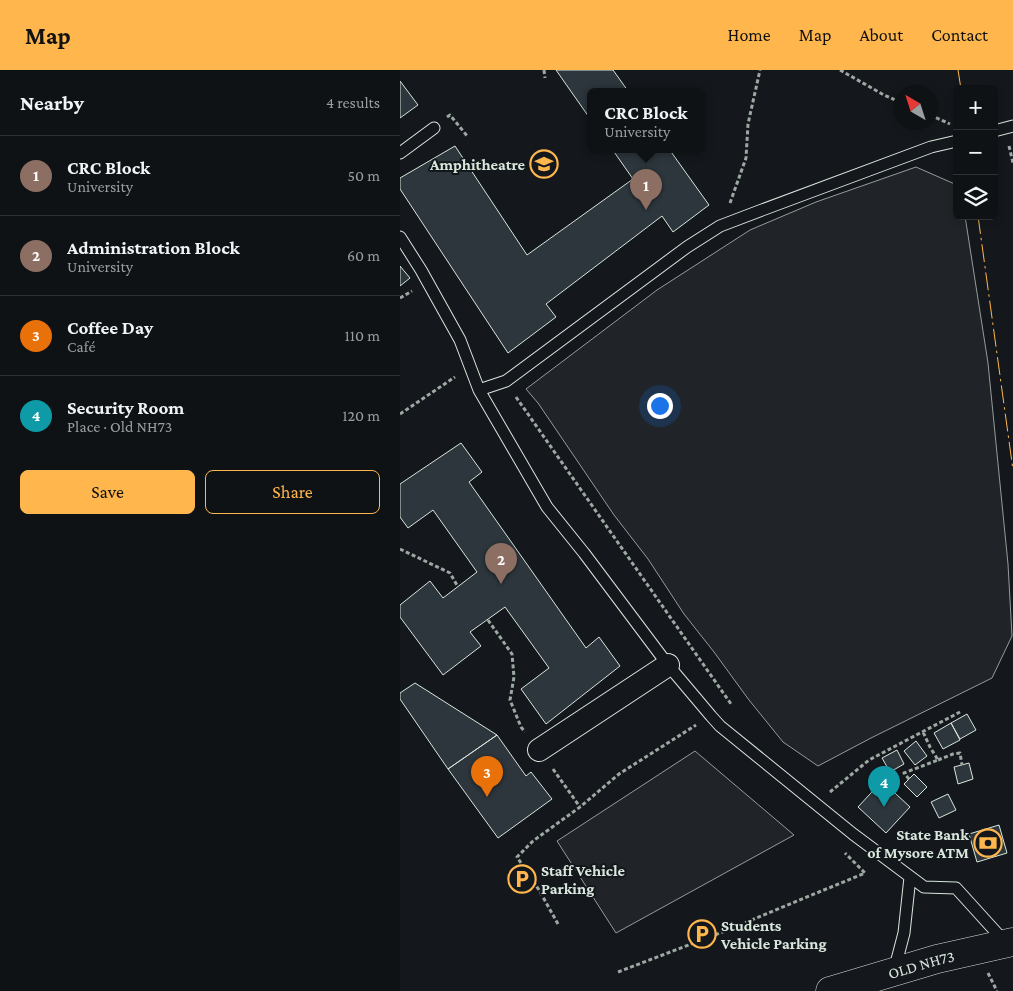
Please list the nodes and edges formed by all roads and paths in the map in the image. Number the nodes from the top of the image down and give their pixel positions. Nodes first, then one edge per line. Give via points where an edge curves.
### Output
1 (544, 70) edge
2 (760, 70) edge
3 (840, 70) edge
4 (545, 78) dead end
5 (893, 99) edge
6 (938, 119) edge
7 (953, 125) edge
8 (1013, 126) edge
9 (434, 128) dead end
10 (998, 130) edge
11 (953, 142) edge
12 (400, 153) edge
13 (720, 226) junction
14 (400, 238) edge
15 (470, 367) junction
16 (506, 381) junction
17 (478, 390) junction
18 (400, 414) edge
19 (400, 550) edge
20 (458, 587) dead end
21 (488, 620) dead end
22 (668, 665) junction
23 (731, 704) dead end
24 (960, 712) dead end
25 (711, 716) junction
26 (693, 727) junction
27 (700, 732) dead end
28 (923, 732) junction
29 (539, 750) junction
30 (938, 760) junction
31 (962, 765) dead end
32 (909, 779) dead end
33 (825, 796) dead end
34 (580, 807) junction
35 (844, 852) dead end
36 (910, 877) junction
37 (558, 924) dead end
38 (1010, 942) edge
39 (618, 972) dead end
40 (894, 972) junction
41 (830, 991) edge

1 - 4 path
2 - 13 path via 748,124 746,158
3 - 5 path
6 - 7 path
8 - 10 lane
9 - 12 lane
11 - 13 lane
13 - 16 lane
14 - 15 lane via 422,270 460,340
15 - 17 lane
15 - 18 path
16 - 17 lane
16 - 23 path
17 - 22 lane via 546,507
19 - 20 path via 450,573
21 - 29 path via 512,654 514,677 510,700 521,727
22 - 25 lane
22 - 29 street
24 - 28 path
25 - 26 path
25 - 36 lane
26 - 27 path
26 - 34 path via 619,774
28 - 30 path
28 - 33 path via 869,760
29 - 34 path
30 - 31 path via 960,753
30 - 32 path via 904,773
34 - 37 path via 533,841 517,857
35 - 39 path via 865,873
36 - 38 lane via 924,888 956,888
36 - 40 lane via 904,933
38 - 40 main road, OLD NH73
40 - 41 main road, OLD NH73

